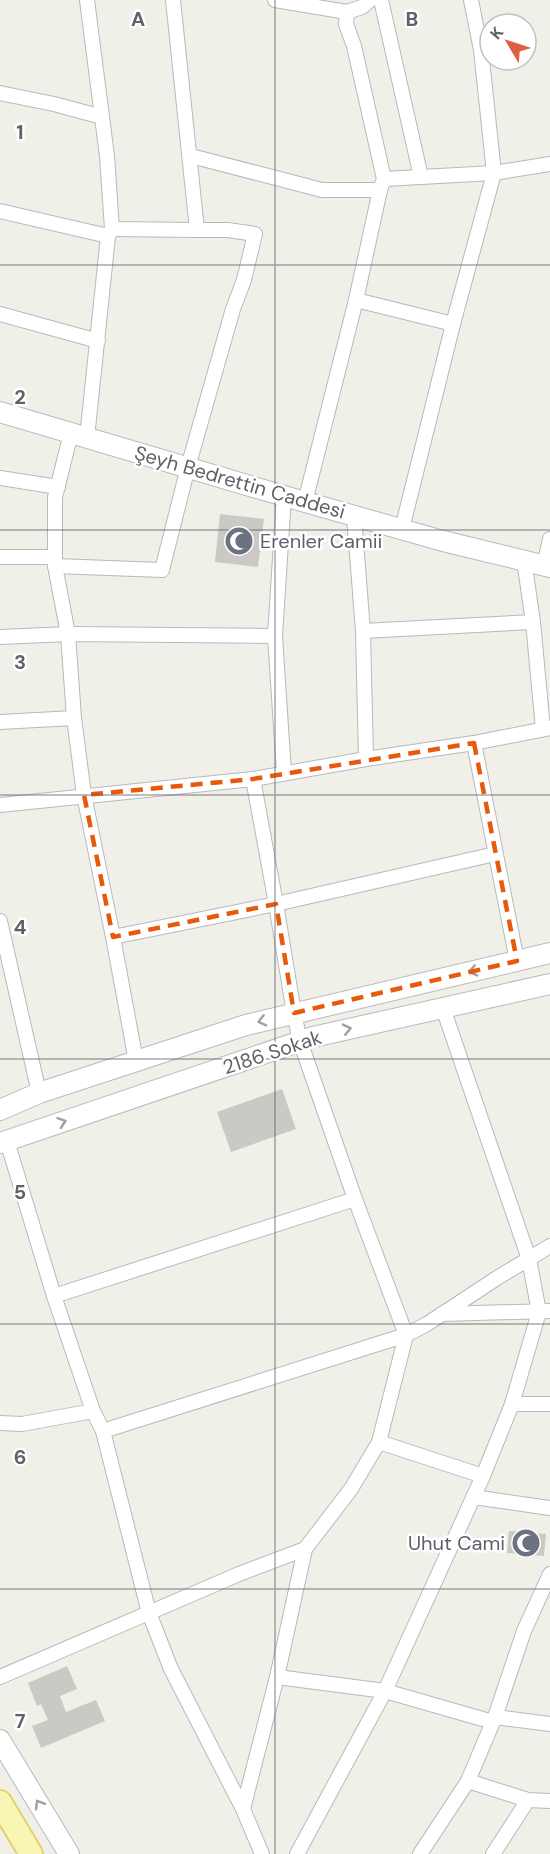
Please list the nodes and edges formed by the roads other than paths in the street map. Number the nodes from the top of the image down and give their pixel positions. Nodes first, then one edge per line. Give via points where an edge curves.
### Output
1 (87, 0) edge
2 (173, 0) edge
3 (275, 0) edge
4 (370, 0) edge
5 (381, 0) edge
6 (471, 0) edge
7 (347, 12) junction
8 (0, 93) edge
9 (102, 117) junction
10 (190, 156) junction
11 (550, 164) edge
12 (494, 172) junction
13 (421, 177) junction
14 (382, 185) junction
15 (0, 211) edge
16 (197, 230) junction
17 (110, 233) junction
18 (356, 300) junction
19 (0, 314) edge
20 (453, 324) junction
21 (98, 341) junction
22 (0, 412) edge
23 (79, 435) junction
24 (188, 467) junction
25 (0, 478) edge
26 (58, 487) junction
27 (284, 496) junction
28 (305, 502) junction
29 (354, 516) junction
30 (402, 529) junction
31 (550, 539) edge
32 (0, 556) edge
33 (524, 560) junction
34 (55, 562) junction
35 (547, 567) edge
36 (533, 622) junction
37 (363, 631) junction
38 (68, 634) junction
39 (275, 636) junction
40 (0, 637) edge
41 (74, 717) junction
42 (0, 722) edge
43 (547, 729) edge
44 (474, 744) junction
45 (366, 759) junction
46 (284, 773) junction
47 (253, 779) junction
48 (84, 795) junction
49 (0, 805) edge
50 (495, 854) junction
51 (276, 904) junction
52 (0, 921) edge
53 (114, 937) junction
54 (550, 953) edge
55 (517, 961) junction
56 (550, 984) edge
57 (443, 1008) junction
58 (294, 1013) junction
59 (300, 1041) junction
60 (136, 1060) junction
61 (39, 1093) junction
62 (0, 1110) edge
63 (2, 1143) edge
64 (355, 1199) junction
65 (550, 1246) edge
66 (529, 1259) junction
67 (54, 1296) junction
68 (544, 1311) edge
69 (442, 1314) junction
70 (406, 1335) junction
71 (512, 1404) junction
72 (550, 1404) edge
73 (93, 1411) junction
74 (0, 1423) edge
75 (103, 1431) junction
76 (379, 1442) junction
77 (483, 1476) junction
78 (473, 1497) junction
79 (550, 1508) edge
80 (305, 1549) junction
81 (550, 1574) edge
82 (149, 1613) junction
83 (0, 1677) edge
84 (277, 1677) junction
85 (384, 1691) junction
86 (494, 1720) junction
87 (550, 1724) edge
88 (0, 1740) edge
89 (468, 1781) junction
90 (528, 1800) junction
91 (550, 1801) edge
92 (0, 1802) edge
93 (243, 1809) junction
94 (31, 1854) edge
95 (69, 1854) edge
96 (262, 1854) edge
97 (297, 1854) edge
98 (420, 1854) edge
99 (494, 1854) edge

1 - 9 street
2 - 10 street
3 - 7 street
4 - 7 street
5 - 13 street
6 - 12 street via 481,50
7 - 14 street via 346,24 354,46
8 - 9 street
9 - 17 street
10 - 14 street via 322,190
10 - 16 street
11 - 12 street
12 - 13 street
12 - 20 street
13 - 14 street
14 - 18 street
15 - 17 street
16 - 17 street
16 - 24 street via 255,234
17 - 21 street
18 - 20 street
18 - 28 street
19 - 21 street
20 - 30 street
21 - 23 street
22 - 23 main road, Şeyh Bedrettin Caddesi
23 - 24 main road, Şeyh Bedrettin Caddesi
23 - 26 street
24 - 27 main road, Şeyh Bedrettin Caddesi
24 - 34 street via 162,570
25 - 26 street
26 - 34 street
27 - 28 main road, Şeyh Bedrettin Caddesi
27 - 39 street
28 - 29 main road, Şeyh Bedrettin Caddesi
29 - 30 main road, Şeyh Bedrettin Caddesi
29 - 37 street
30 - 33 main road, Şeyh Bedrettin Caddesi
31 - 35 street
32 - 34 street
33 - 35 main road, Şeyh Bedrettin Caddesi
33 - 36 street
34 - 38 street
36 - 37 street
36 - 43 street
37 - 45 street
38 - 39 street
38 - 40 street
38 - 41 street
39 - 46 street
41 - 42 street
41 - 48 street
43 - 44 street
44 - 45 street
44 - 50 street
45 - 46 street
46 - 47 street
47 - 48 street
47 - 51 street
48 - 49 street
48 - 53 street
50 - 51 street
50 - 55 street
51 - 53 street
51 - 58 street
52 - 61 street
53 - 60 street
54 - 55 main road, 2186 Sokak
55 -> 58 main road, 2186 Sokak
56 - 57 main road, 2186 Sokak
59 -> 57 main road, 2186 Sokak
57 - 66 street
58 - 59 street
58 -> 60 main road, 2186 Sokak
63 -> 59 main road, 2186 Sokak
59 - 64 street
60 - 61 main road, 2186 Sokak
61 - 62 main road, 2186 Sokak
63 - 67 street
64 - 67 street
64 - 70 street
65 - 66 street
66 - 68 street
66 - 69 street
67 - 73 street
68 - 69 street
68 - 71 street
69 - 70 street
70 - 75 street
70 - 76 street
71 - 72 street
71 - 77 street
73 - 74 street via 22,1424
73 - 75 street
75 - 82 street
76 - 77 street
76 - 80 street via 351,1489
77 - 78 street
78 - 79 street
78 - 85 street
80 - 82 street
80 - 84 street
81 - 86 street via 524,1631
82 - 83 street
82 - 93 street via 171,1669
84 - 85 street
84 - 93 street
85 - 86 street
85 - 97 street
86 - 87 street
86 - 89 street
95 -> 88 main road
89 - 90 street
89 - 98 street
90 - 91 street
90 - 99 street
92 - 94 main road
93 - 96 street

